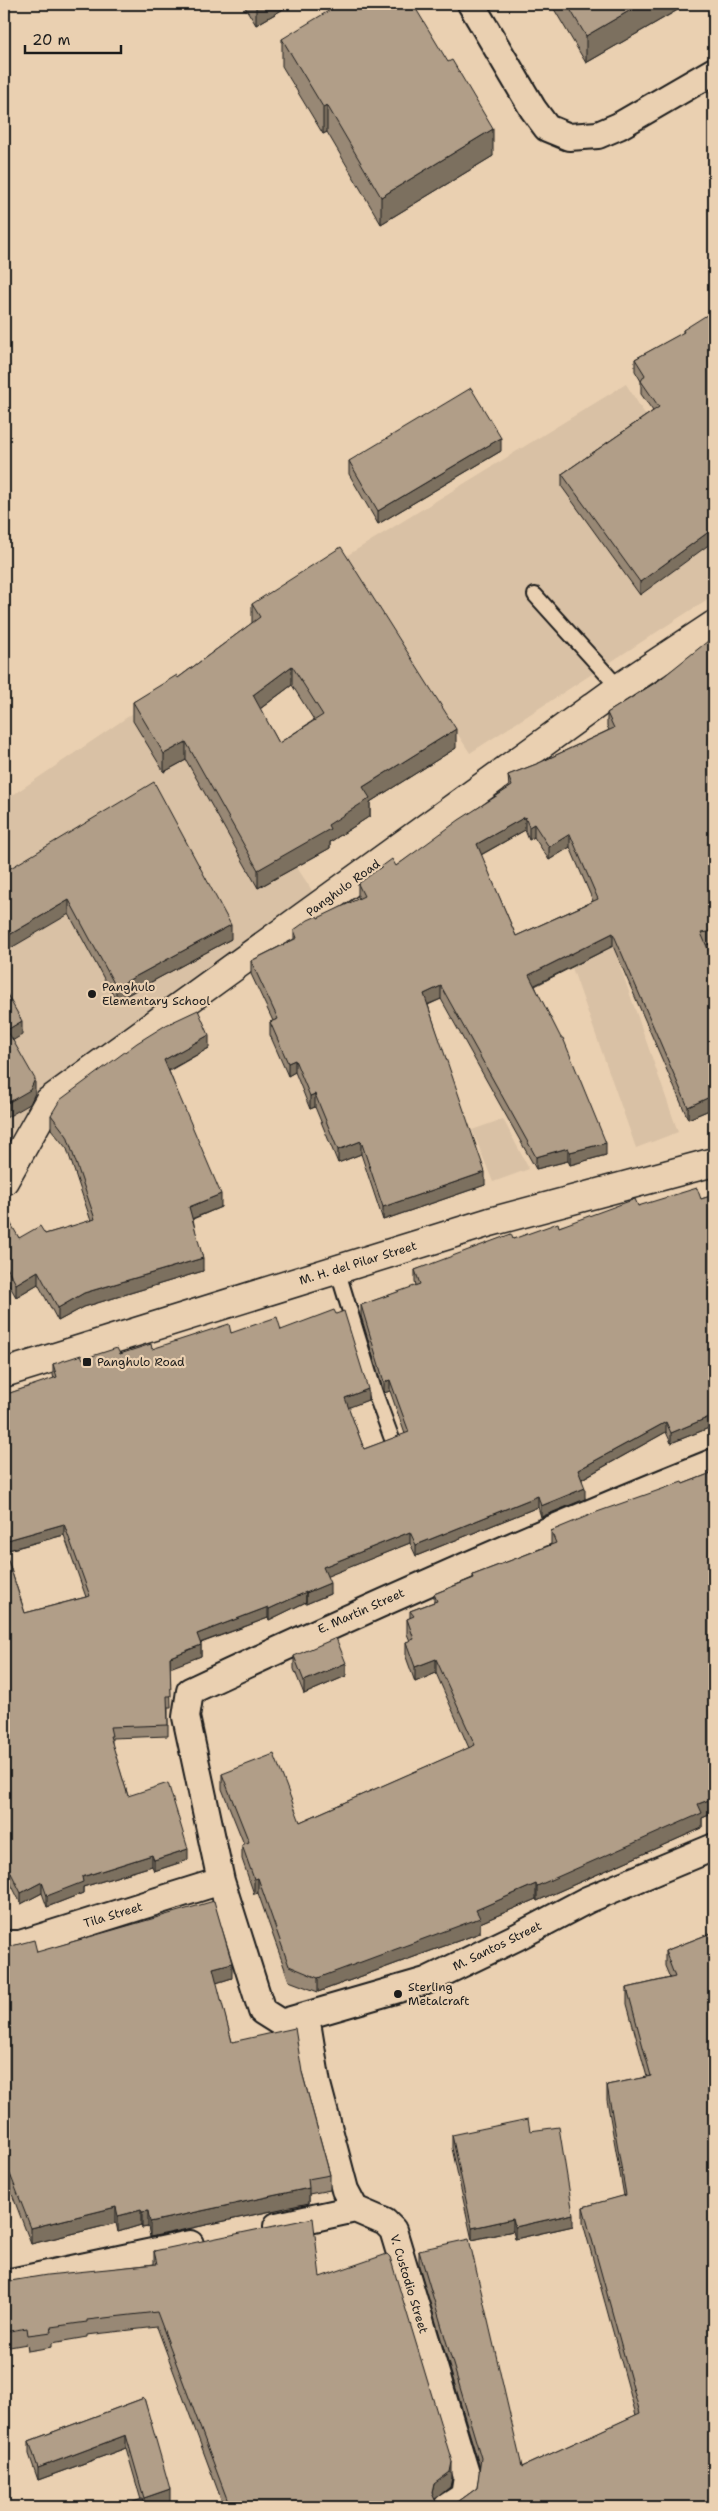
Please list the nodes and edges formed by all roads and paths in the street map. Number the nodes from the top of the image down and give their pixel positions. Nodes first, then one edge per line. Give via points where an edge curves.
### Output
1 (471, 4) edge
2 (714, 72) edge
3 (535, 595) dead end
4 (714, 626) edge
5 (619, 688) junction
6 (714, 1162) edge
7 (4, 1181) edge
8 (337, 1269) junction
9 (4, 1372) edge
10 (392, 1439) edge
11 (714, 1462) edge
12 (714, 1847) edge
13 (221, 1881) junction
14 (4, 1944) edge
15 (306, 2016) junction
16 (355, 2209) junction
17 (258, 2230) edge
18 (209, 2240) edge
19 (5, 2284) edge
20 (447, 2507) edge

1 - 2 street via 532,109 547,128 569,137 598,135 620,126
3 - 5 lane
4 - 5 main road, Panghulo Road
5 - 7 main road, Panghulo Road via 49,1101
6 - 8 main road, M. H. del Pilar Street via 490,1222
8 - 9 main road, M. H. del Pilar Street
8 - 10 lane
11 - 13 street, E. Martin Street via 570,1519 190,1691 186,1718
12 - 15 street, M. Santos Street via 587,1900 426,1981
13 - 14 street, Tila Street via 20,1944
13 - 15 street, M. Santos Street via 262,2011 281,2023
15 - 16 street via 317,2084 345,2190
16 - 17 street
16 - 20 street, V. Custodio Street via 385,2222 393,2230 467,2477 464,2496
18 - 19 street

